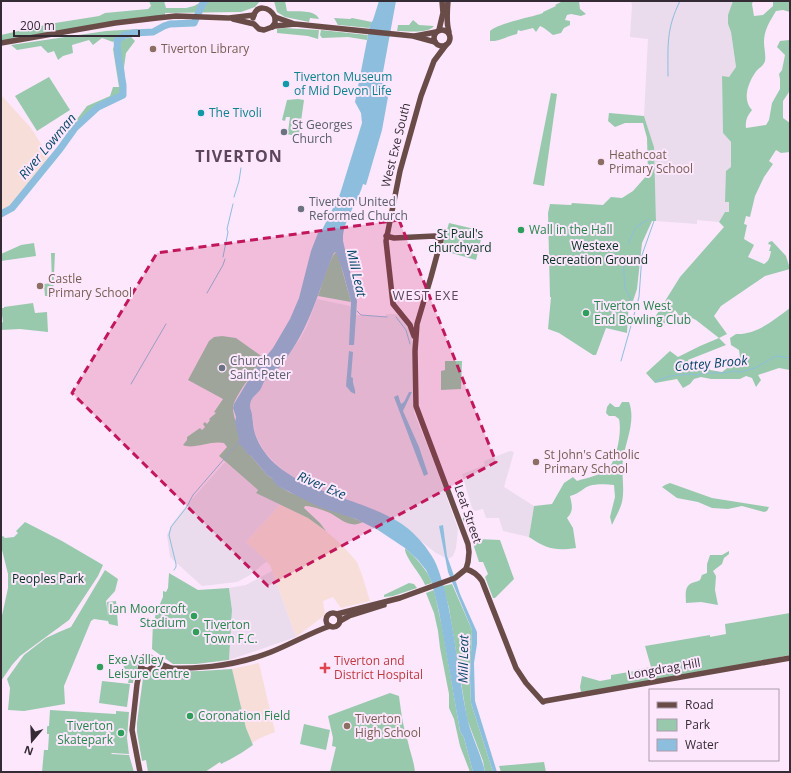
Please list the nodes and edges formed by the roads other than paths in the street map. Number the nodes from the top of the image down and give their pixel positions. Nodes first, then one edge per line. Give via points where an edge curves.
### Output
1 (442, 1) edge
2 (448, 1) edge
3 (254, 15) junction
4 (275, 17) junction
5 (229, 18) junction
6 (254, 24) junction
7 (295, 24) junction
8 (272, 27) junction
9 (438, 31) junction
10 (449, 32) junction
11 (410, 36) junction
12 (1, 43) edge
13 (436, 43) junction
14 (446, 45) junction
15 (434, 61) junction
16 (386, 236) junction
17 (419, 316) junction
18 (410, 325) junction
19 (415, 338) junction
20 (466, 569) junction
21 (400, 598) junction
22 (336, 614) junction
23 (327, 619) junction
24 (340, 621) junction
25 (330, 626) junction
26 (311, 634) junction
27 (790, 658) edge
28 (153, 661) junction
29 (141, 666) junction
30 (173, 668) junction
31 (149, 669) junction
32 (138, 681) junction
33 (140, 772) edge

1 - 9 main road via 443,13
2 - 10 main road via 446,14
3 - 4 main road via 259,9 265,8
3 - 5 main road
3 - 6 main road
4 - 7 main road
4 - 8 main road
5 - 6 main road
5 - 12 main road via 176,16 115,23
6 - 8 main road via 264,30
7 - 8 main road
7 - 11 main road
9 - 10 main road
9 - 11 main road
9 - 13 main road via 434,37
10 - 14 main road via 451,38
11 - 13 main road
13 - 14 main road
13 - 15 main road, West Exe South
14 - 15 main road, West Exe South
15 - 16 main road, West Exe South via 423,87 400,171
16 - 17 main road via 440,238 432,277
16 - 18 main road, West Exe South via 393,304
17 - 18 main road
17 - 19 main road
18 - 19 main road, West Exe South
19 - 20 main road, Leat Street via 416,406 468,544
20 - 21 main road via 455,578
20 - 27 main road, Longdrag Hill via 482,581 516,668 542,702
21 - 22 main road
21 - 24 main road
22 - 23 main road via 331,614
22 - 24 main road
23 - 25 main road
23 - 26 main road
24 - 25 main road via 336,626
25 - 26 main road
26 - 30 main road via 271,652 236,663 196,669
28 - 29 main road via 145,656 140,661
28 - 30 main road
28 - 31 main road
29 - 31 main road
29 - 32 main road
30 - 31 main road
31 - 32 main road
32 - 33 main road via 132,730

